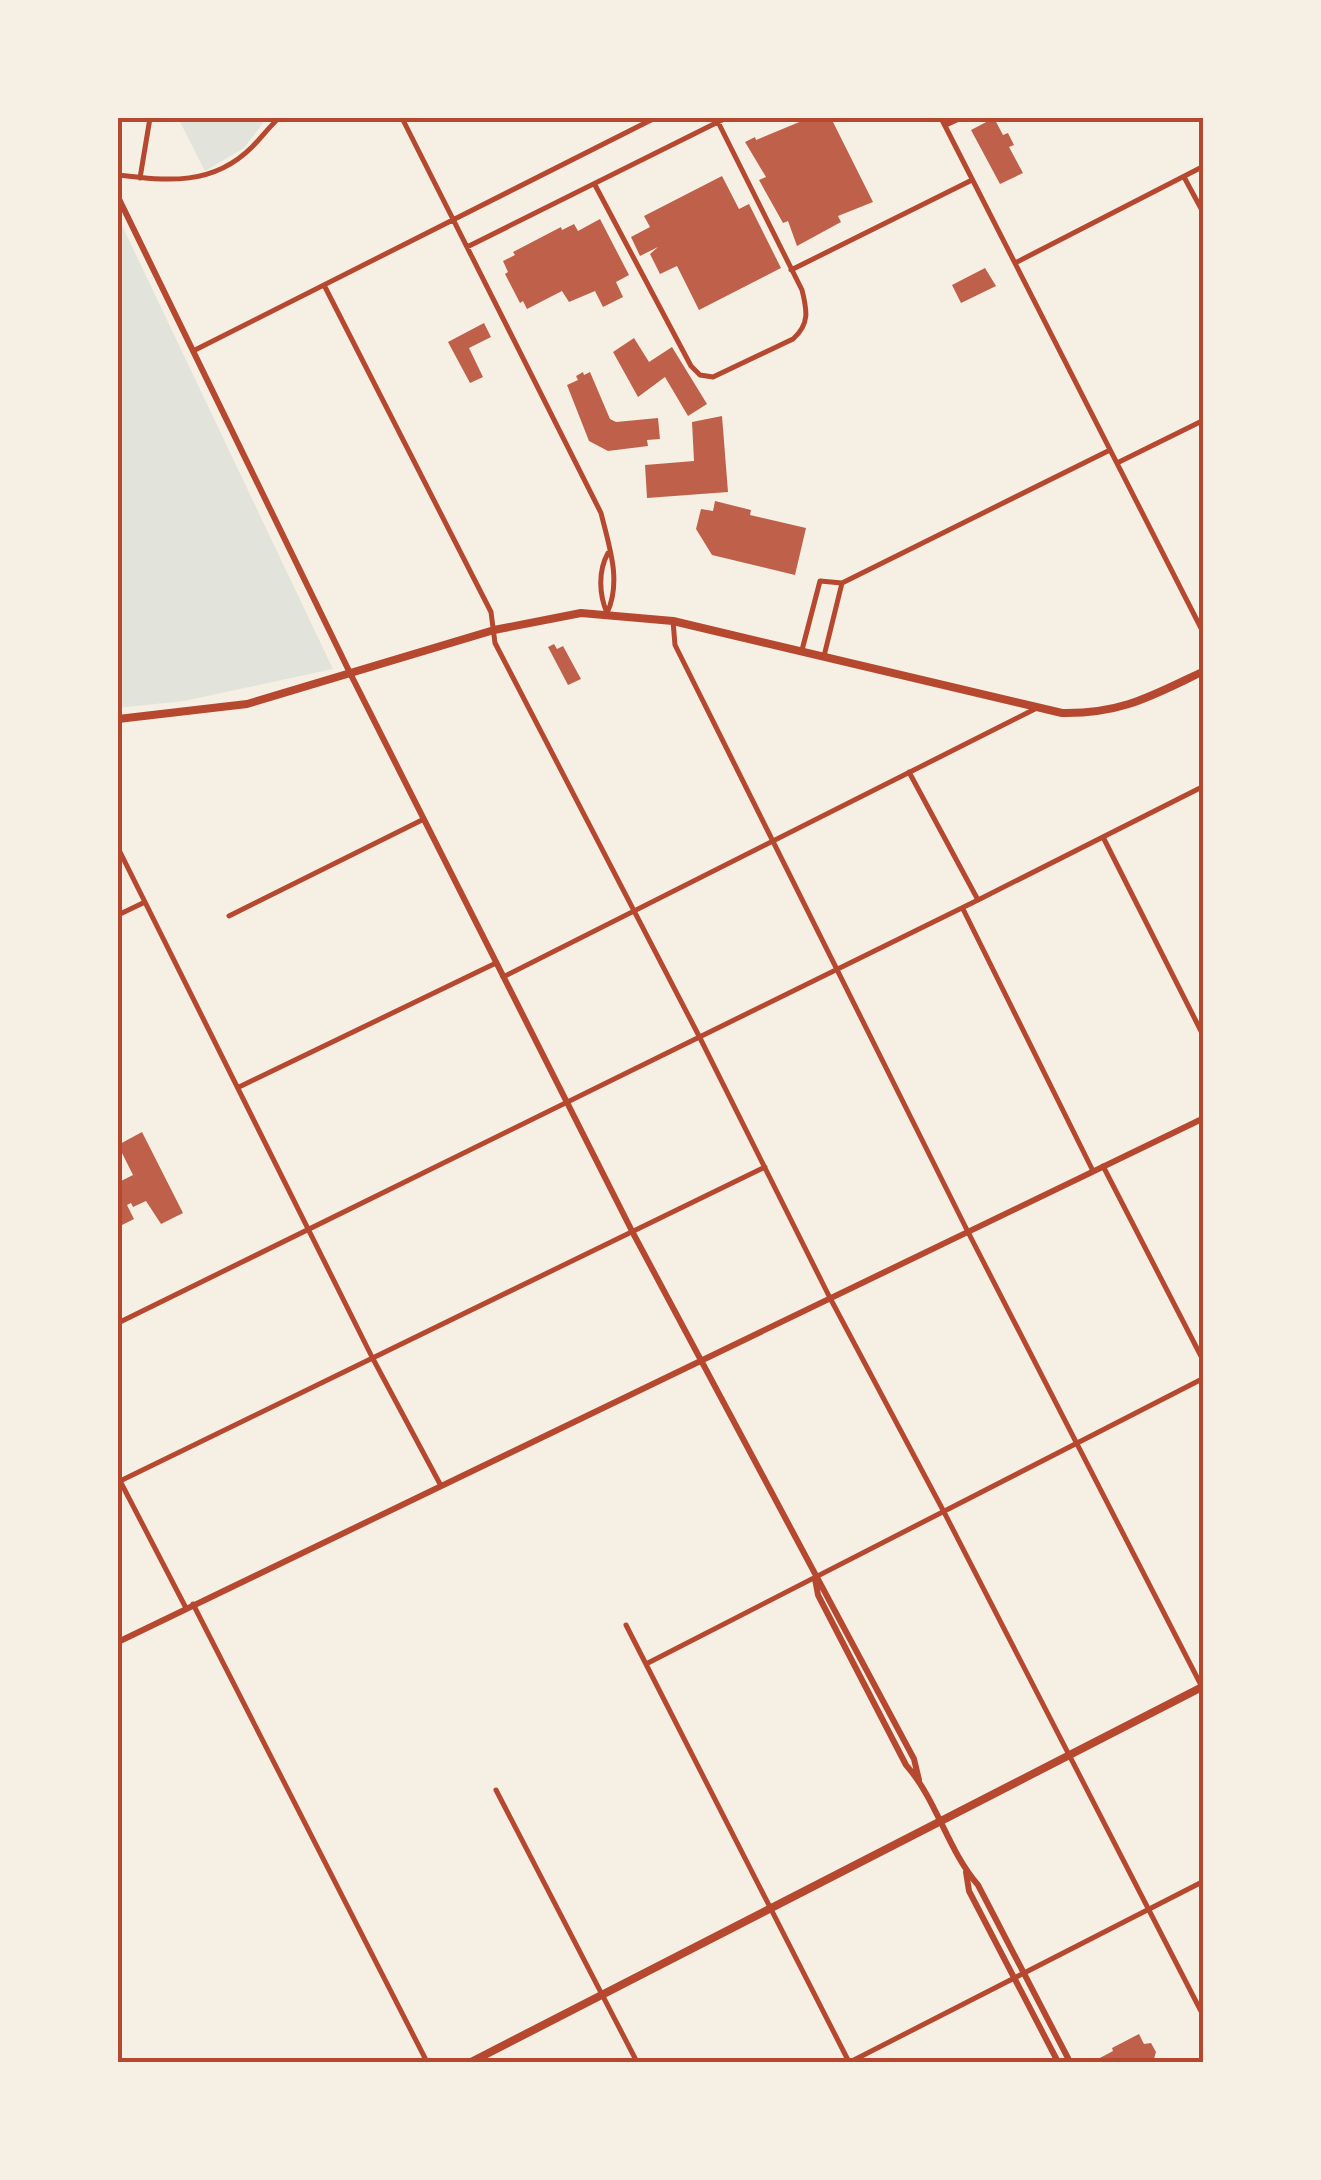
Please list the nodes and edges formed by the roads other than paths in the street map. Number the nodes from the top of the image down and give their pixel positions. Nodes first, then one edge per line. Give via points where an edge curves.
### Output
1 (150, 118) edge
2 (279, 118) edge
3 (402, 118) edge
4 (654, 118) edge
5 (726, 118) edge
6 (941, 118) edge
7 (961, 118) edge
8 (718, 122) junction
9 (946, 125) junction
10 (1204, 166) edge
11 (118, 175) edge
12 (1184, 176) junction
13 (140, 178) junction
14 (972, 180) junction
15 (595, 185) junction
16 (118, 197) edge
17 (1204, 214) edge
18 (453, 219) junction
19 (467, 247) junction
20 (1014, 264) junction
21 (791, 270) junction
22 (324, 285) junction
23 (193, 352) junction
24 (1204, 420) edge
25 (1110, 450) junction
26 (1117, 464) junction
27 (608, 554) junction
28 (842, 583) junction
29 (608, 614) junction
30 (673, 621) junction
31 (494, 630) junction
32 (1204, 634) edge
33 (802, 651) junction
34 (824, 656) junction
35 (1204, 672) edge
36 (351, 675) junction
37 (1035, 709) junction
38 (118, 719) edge
39 (909, 772) junction
40 (1204, 786) edge
41 (424, 819) junction
42 (1104, 838) junction
43 (774, 841) junction
44 (118, 848) edge
45 (978, 900) junction
46 (146, 902) junction
47 (962, 908) junction
48 (634, 912) junction
49 (118, 915) edge
50 (228, 916) dead end
51 (496, 963) junction
52 (837, 970) junction
53 (503, 978) junction
54 (698, 1036) junction
55 (1204, 1037) edge
56 (240, 1087) junction
57 (567, 1101) junction
58 (1204, 1118) edge
59 (1103, 1166) junction
60 (765, 1167) junction
61 (1093, 1170) junction
62 (309, 1228) junction
63 (633, 1232) junction
64 (968, 1232) junction
65 (829, 1296) junction
66 (118, 1323) edge
67 (372, 1357) junction
68 (699, 1360) junction
69 (1204, 1362) edge
70 (1204, 1378) edge
71 (1076, 1444) junction
72 (118, 1480) edge
73 (440, 1484) junction
74 (944, 1512) junction
75 (814, 1577) junction
76 (190, 1606) junction
77 (626, 1625) dead end
78 (118, 1642) edge
79 (646, 1664) junction
80 (1203, 1688) edge
81 (1067, 1756) junction
82 (496, 1790) dead end
83 (940, 1820) junction
84 (966, 1870) junction
85 (1204, 1881) edge
86 (771, 1908) junction
87 (1148, 1910) junction
88 (1024, 1974) junction
89 (1013, 1979) junction
90 (603, 1995) junction
91 (1204, 2017) edge
92 (428, 2062) edge
93 (471, 2062) edge
94 (637, 2062) edge
95 (850, 2062) edge
96 (1058, 2062) edge
97 (1070, 2062) edge

1 - 13 street
2 - 13 street via 250,150 203,178
3 - 18 street
4 - 18 street
5 - 8 street
6 - 9 street
7 - 9 street
8 - 15 street
8 - 21 street
9 - 14 street
10 - 12 street
11 - 13 street
12 - 17 street
12 - 20 street
14 - 20 street
14 - 21 street
15 - 19 street
15 - 21 street via 700,375 713,377 803,330 808,312
16 - 23 street
18 - 19 street
18 - 22 street
19 - 27 street via 601,514
20 - 25 street
22 - 23 street
22 - 31 street via 492,612
23 - 36 street
24 - 26 street
25 - 26 street
25 - 28 street
26 - 32 street
27 - 29 street via 601,599
27 - 29 street via 614,561 614,599
28 - 33 street via 820,581
28 - 34 street
29 - 30 main road
29 - 31 main road via 555,616
30 - 33 main road
30 - 43 street via 675,645
31 - 36 main road
31 - 48 street via 494,643
33 - 34 main road
34 - 37 main road
35 - 37 main road via 1098,714
36 - 38 main road via 247,704
36 - 41 street
37 - 39 street
39 - 43 street
39 - 45 street
40 - 42 street
41 - 50 street
41 - 51 street
42 - 45 street
42 - 55 street
43 - 48 street
43 - 52 street
44 - 46 street
45 - 47 street
46 - 49 street
46 - 56 street
47 - 52 street
47 - 61 street
48 - 53 street
48 - 54 street
51 - 53 street
51 - 56 street
52 - 54 street
52 - 64 street
53 - 57 street
54 - 57 street
54 - 60 street
56 - 62 street
57 - 62 street
57 - 63 street
58 - 59 street
59 - 61 street
59 - 69 street
60 - 63 street
60 - 65 street
61 - 64 street
62 - 66 street
62 - 67 street
63 - 67 street
63 - 68 street
64 - 65 street
64 - 71 street
65 - 68 street
65 - 74 street
67 - 72 street
67 - 73 street
68 - 73 street
68 - 75 street
70 - 71 street
71 - 74 street
71 - 80 street
72 - 76 street
73 - 76 street
74 - 75 street
74 - 81 street
75 - 79 street
75 - 83 street
76 - 78 street
76 - 92 street
77 - 79 street
79 - 86 street
80 - 81 main road
81 - 83 main road
81 - 87 street
82 - 90 street
83 - 84 street
83 - 86 main road
84 - 88 street
84 - 89 street via 969,1891
85 - 87 street
86 - 90 main road
86 - 95 street
87 - 88 street
87 - 91 street
88 - 89 street
88 - 97 street
89 - 95 street
89 - 96 street
90 - 93 main road
90 - 94 street

